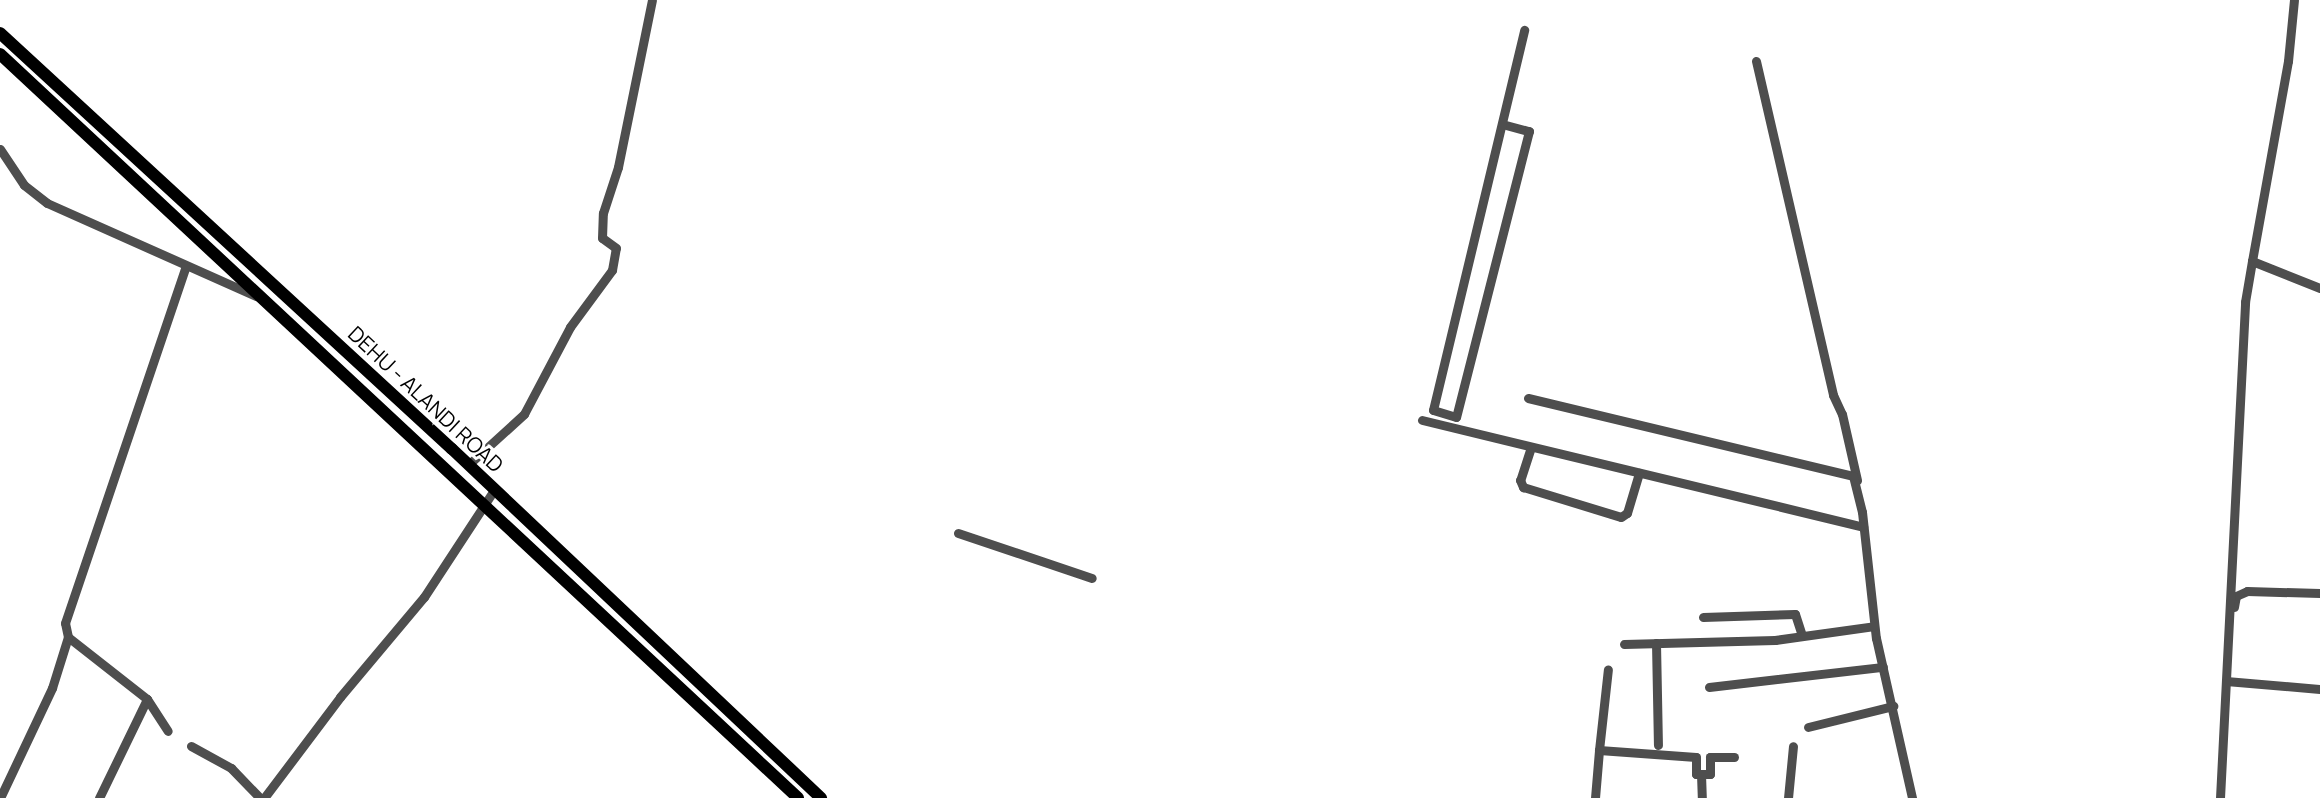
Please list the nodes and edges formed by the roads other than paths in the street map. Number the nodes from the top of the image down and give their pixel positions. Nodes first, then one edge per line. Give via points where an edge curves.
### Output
1 (652, 0) edge
2 (2294, 0) edge
3 (1524, 30) dead end
4 (0, 33) edge
5 (0, 54) edge
6 (1756, 62) dead end
7 (1502, 124) junction
8 (0, 150) edge
9 (2252, 261) junction
10 (186, 266) junction
11 (2320, 288) edge
12 (264, 299) junction
13 (324, 332) junction
14 (312, 345) junction
15 (1527, 398) dead end
16 (1445, 414) junction
17 (1422, 420) dead end
18 (1442, 425) junction
19 (1531, 447) junction
20 (468, 465) junction
21 (1639, 473) junction
22 (1857, 480) junction
23 (494, 490) junction
24 (484, 504) junction
25 (1863, 527) junction
26 (958, 533) dead end
27 (1092, 578) dead end
28 (2320, 593) edge
29 (1703, 617) dead end
30 (1874, 626) junction
31 (1802, 636) junction
32 (68, 637) junction
33 (1656, 643) junction
34 (1624, 644) dead end
35 (1883, 667) junction
36 (1608, 669) dead end
37 (2226, 680) junction
38 (1709, 687) dead end
39 (2320, 689) edge
40 (147, 699) junction
41 (1893, 706) junction
42 (1808, 727) dead end
43 (168, 731) dead end
44 (1658, 745) dead end
45 (191, 746) dead end
46 (1793, 746) dead end
47 (1599, 750) junction
48 (1734, 757) dead end
49 (1701, 774) junction
50 (0, 798) edge
51 (99, 798) edge
52 (262, 798) edge
53 (798, 798) edge
54 (821, 798) edge
55 (1595, 798) edge
56 (1702, 798) edge
57 (1788, 798) edge
58 (1912, 798) edge
59 (2220, 798) edge

1 - 20 street via 618,167 603,213 602,238 616,248 612,270 570,327 524,414
2 - 9 street via 2289,61
3 - 7 street
4 - 13 main road, DEHU - ALANDI ROAD
5 - 12 main road, DEHU - ALANDI ROAD
6 - 22 street via 1833,395 1842,414
7 - 16 street via 1433,410
7 - 16 street via 1529,131 1456,417
8 - 10 street via 24,185 47,203
9 - 11 street
9 - 37 street via 2245,302
10 - 12 street
10 - 32 street via 65,623
12 - 14 main road, DEHU - ALANDI ROAD
13 - 14 main road
13 - 20 main road, DEHU - ALANDI ROAD
14 - 24 main road, DEHU - ALANDI ROAD
15 - 22 street via 1815,465
16 - 18 street
17 - 18 street
18 - 19 street
19 - 21 street
19 - 21 street via 1520,480 1523,487 1620,516 1627,513
20 - 23 main road, DEHU - ALANDI ROAD
21 - 25 street
22 - 25 street
23 - 24 street
23 - 54 main road, DEHU - ALANDI ROAD
24 - 52 street via 424,597
24 - 53 main road, DEHU - ALANDI ROAD
25 - 30 street
26 - 27 street
28 - 37 street via 2239,593 2235,599 2230,677
29 - 31 street via 1796,614
30 - 31 street
30 - 35 street
31 - 33 street
32 - 40 street
32 - 50 street via 37,727
33 - 34 street
33 - 44 street
35 - 38 street
35 - 41 street
36 - 47 street
37 - 39 street
37 - 59 street
40 - 43 street
40 - 51 street
41 - 42 street
41 - 58 street
45 - 52 street via 231,768
46 - 57 street
47 - 49 street via 1695,757 1696,774
47 - 55 street
48 - 49 street via 1710,757 1710,774
49 - 56 street

